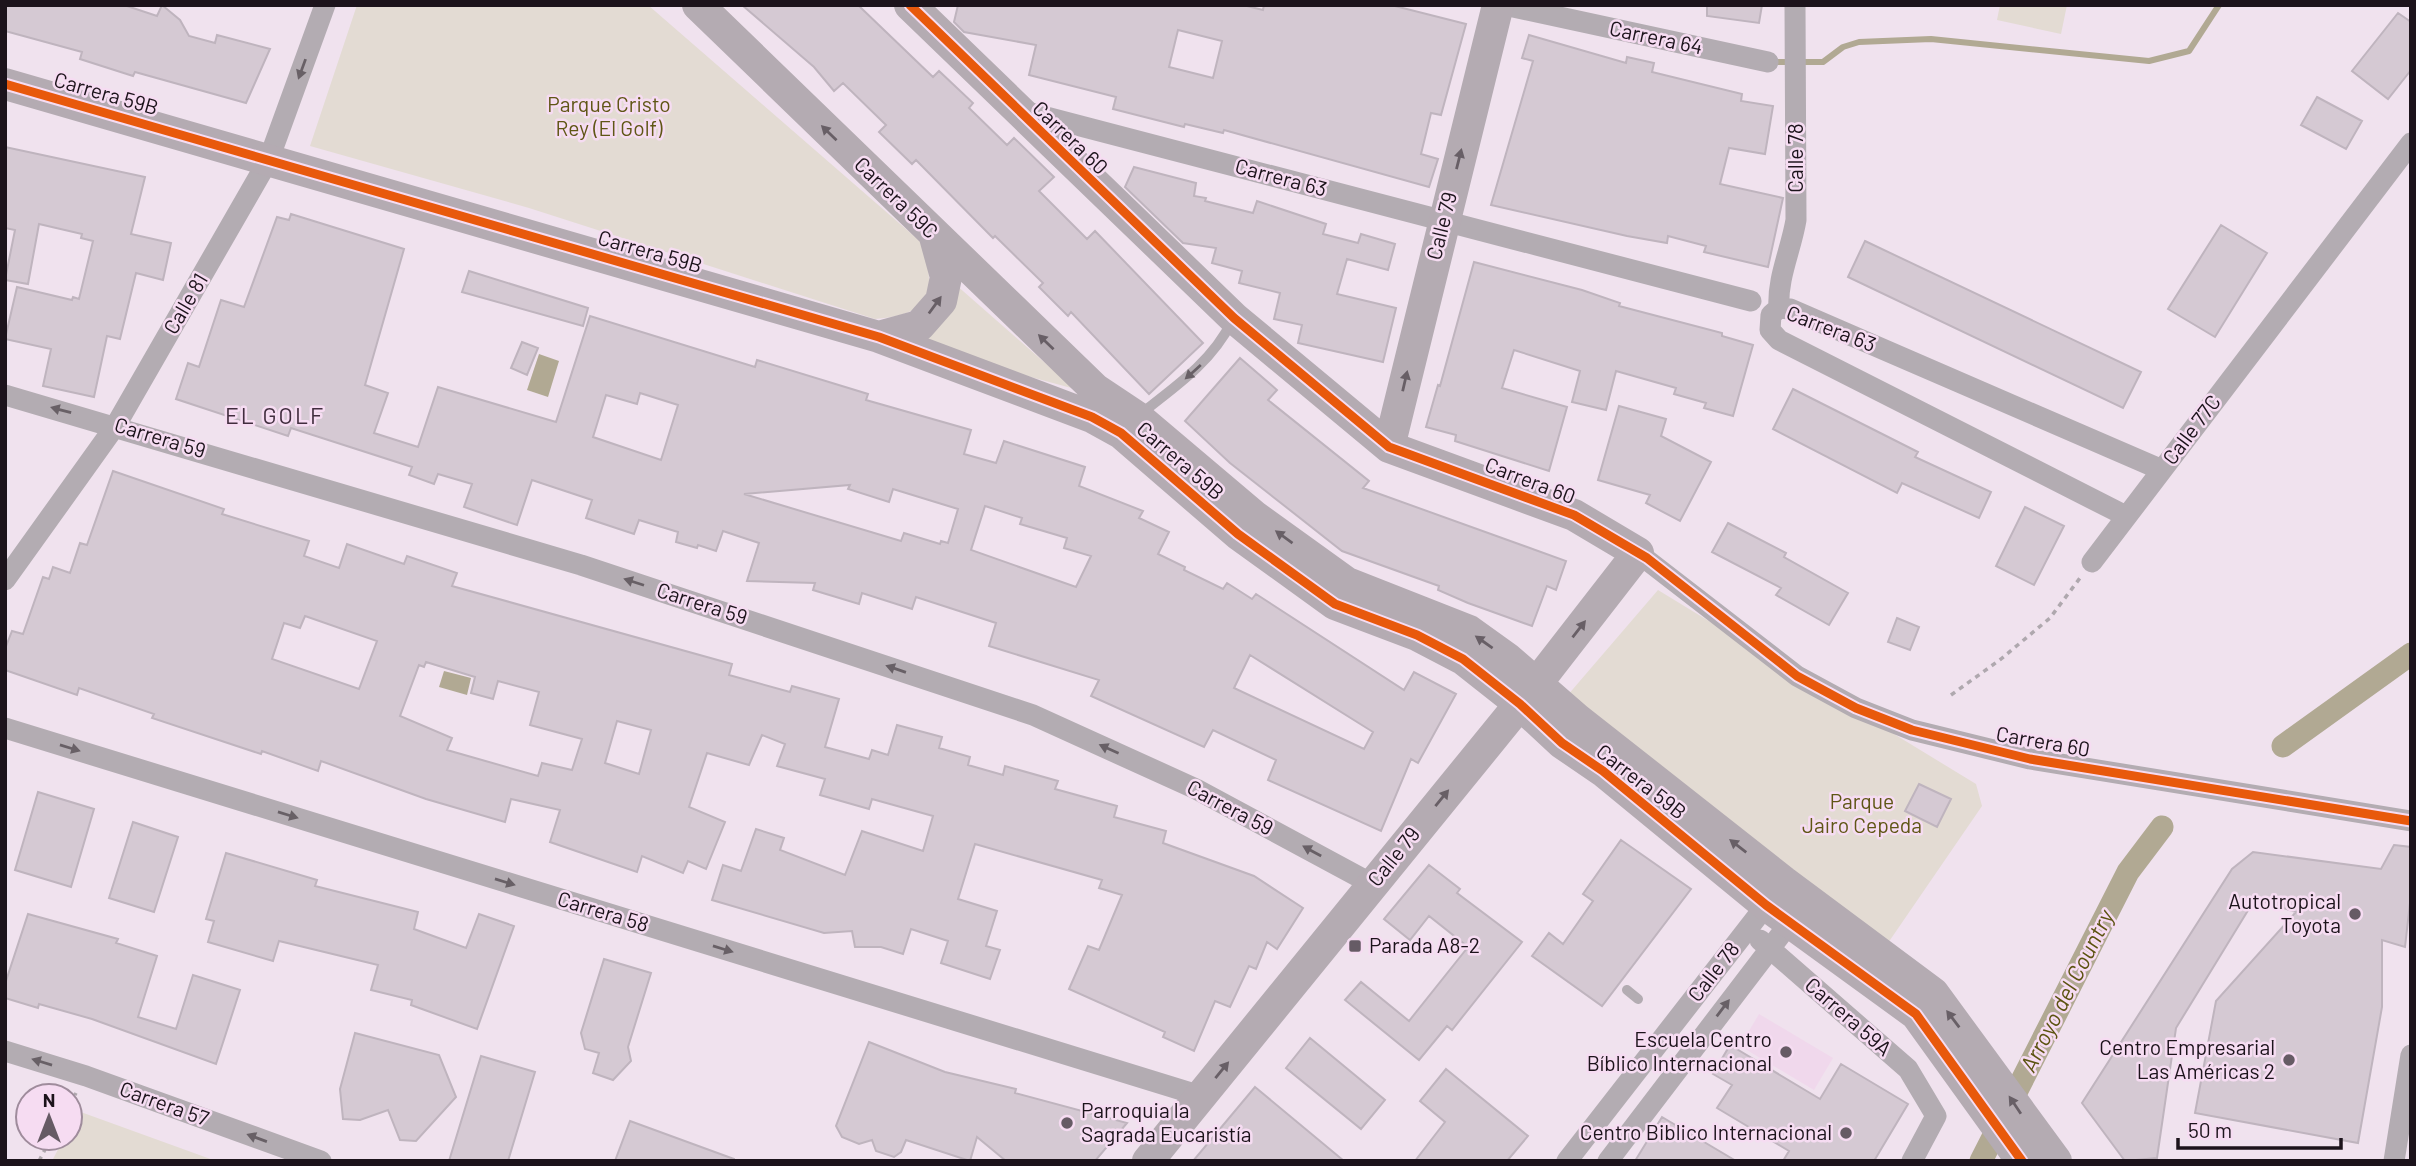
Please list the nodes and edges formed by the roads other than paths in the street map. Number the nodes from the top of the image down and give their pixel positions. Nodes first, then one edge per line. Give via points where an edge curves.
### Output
1 (325, 5) edge
2 (698, 5) edge
3 (1498, 5) edge
4 (1504, 5) edge
5 (1795, 5) edge
6 (913, 7) edge
7 (1768, 62) dead end
8 (5, 83) edge
9 (1014, 108) junction
10 (2411, 143) edge
11 (270, 159) junction
12 (1443, 220) junction
13 (935, 237) junction
14 (1751, 301) dead end
15 (1779, 308) junction
16 (1234, 318) junction
17 (879, 337) junction
18 (1095, 389) joint
19 (5, 395) edge
20 (1137, 417) junction
21 (116, 425) junction
22 (1389, 447) junction
23 (2162, 470) junction
24 (2126, 516) junction
25 (1246, 525) junction
26 (1638, 553) junction
27 (2092, 562) road end
28 (5, 580) edge
29 (1529, 694) junction
30 (5, 727) edge
31 (2410, 821) edge
32 (1372, 884) junction
33 (1787, 902) junction
34 (1747, 929) junction
35 (1769, 947) junction
36 (1628, 990) dead end
37 (1639, 999) dead end
38 (5, 1051) edge
39 (2411, 1055) edge
40 (1201, 1096) junction
41 (2025, 1150) edge
42 (321, 1161) edge
43 (1148, 1161) edge
44 (1567, 1161) edge
45 (1608, 1161) edge
46 (1912, 1161) edge
47 (2056, 1161) edge
48 (2394, 1161) edge

1 -> 11 street, Calle 81
13 -> 2 street, Carrera 59C
12 -> 3 street, Calle 79
4 - 7 street, Carrera 64
5 - 15 street, Calle 78 via 1796,220 1778,287
6 - 9 street, Carrera 60
8 - 11 street, Carrera 59B
9 - 12 street, Carrera 63
9 - 16 street, Carrera 60
10 - 23 street, Calle 77C
11 - 17 street, Carrera 59B
11 - 21 street, Calle 81
12 - 14 street, Carrera 63
22 -> 12 street, Calle 79
17 -> 13 street via 919,326 941,301 946,277
18 -> 13 street, Carrera 59C
15 - 23 street, Carrera 63
15 - 24 street, Carrera 63 via 1769,325 1779,340
16 -> 20 lane via 1220,345
16 - 22 street, Carrera 60
17 - 25 street, Carrera 59B via 1092,417 1121,433
18 - 20 street, Carrera 59B
21 -> 19 street, Carrera 59
20 - 25 street, Carrera 59B
21 - 28 street, Calle 81
32 -> 21 street, Carrera 59 via 1196,789 1033,715 593,569
22 - 26 street, Carrera 60 via 1574,515
23 - 24 street, Calle 77C
24 - 27 street, Calle 77C
25 - 29 street, Carrera 59B via 1347,583 1469,631
29 -> 26 street, Calle 79
26 - 31 street, Carrera 60 via 1797,676 1856,708 1912,730 2030,759
32 -> 29 street, Calle 79
29 - 33 street, Carrera 59B via 1577,719
30 -> 40 street, Carrera 58
40 -> 32 street, Calle 79
33 - 34 street, Calle 78
33 - 35 street, Calle 78
33 - 41 street, Carrera 59B via 1916,1014 1976,1099
41 -> 33 street, Carrera 59B via 1994,1073 1933,993
34 - 35 street, Carrera 59A
34 - 44 street, Calle 78
45 -> 35 street, Calle 78
35 - 46 street, Carrera 59A via 1908,1069 1936,1116
36 - 37 lane
42 -> 38 street, Carrera 57
39 - 48 street
40 - 43 street, Calle 79
41 - 47 street, Carrera 59B

